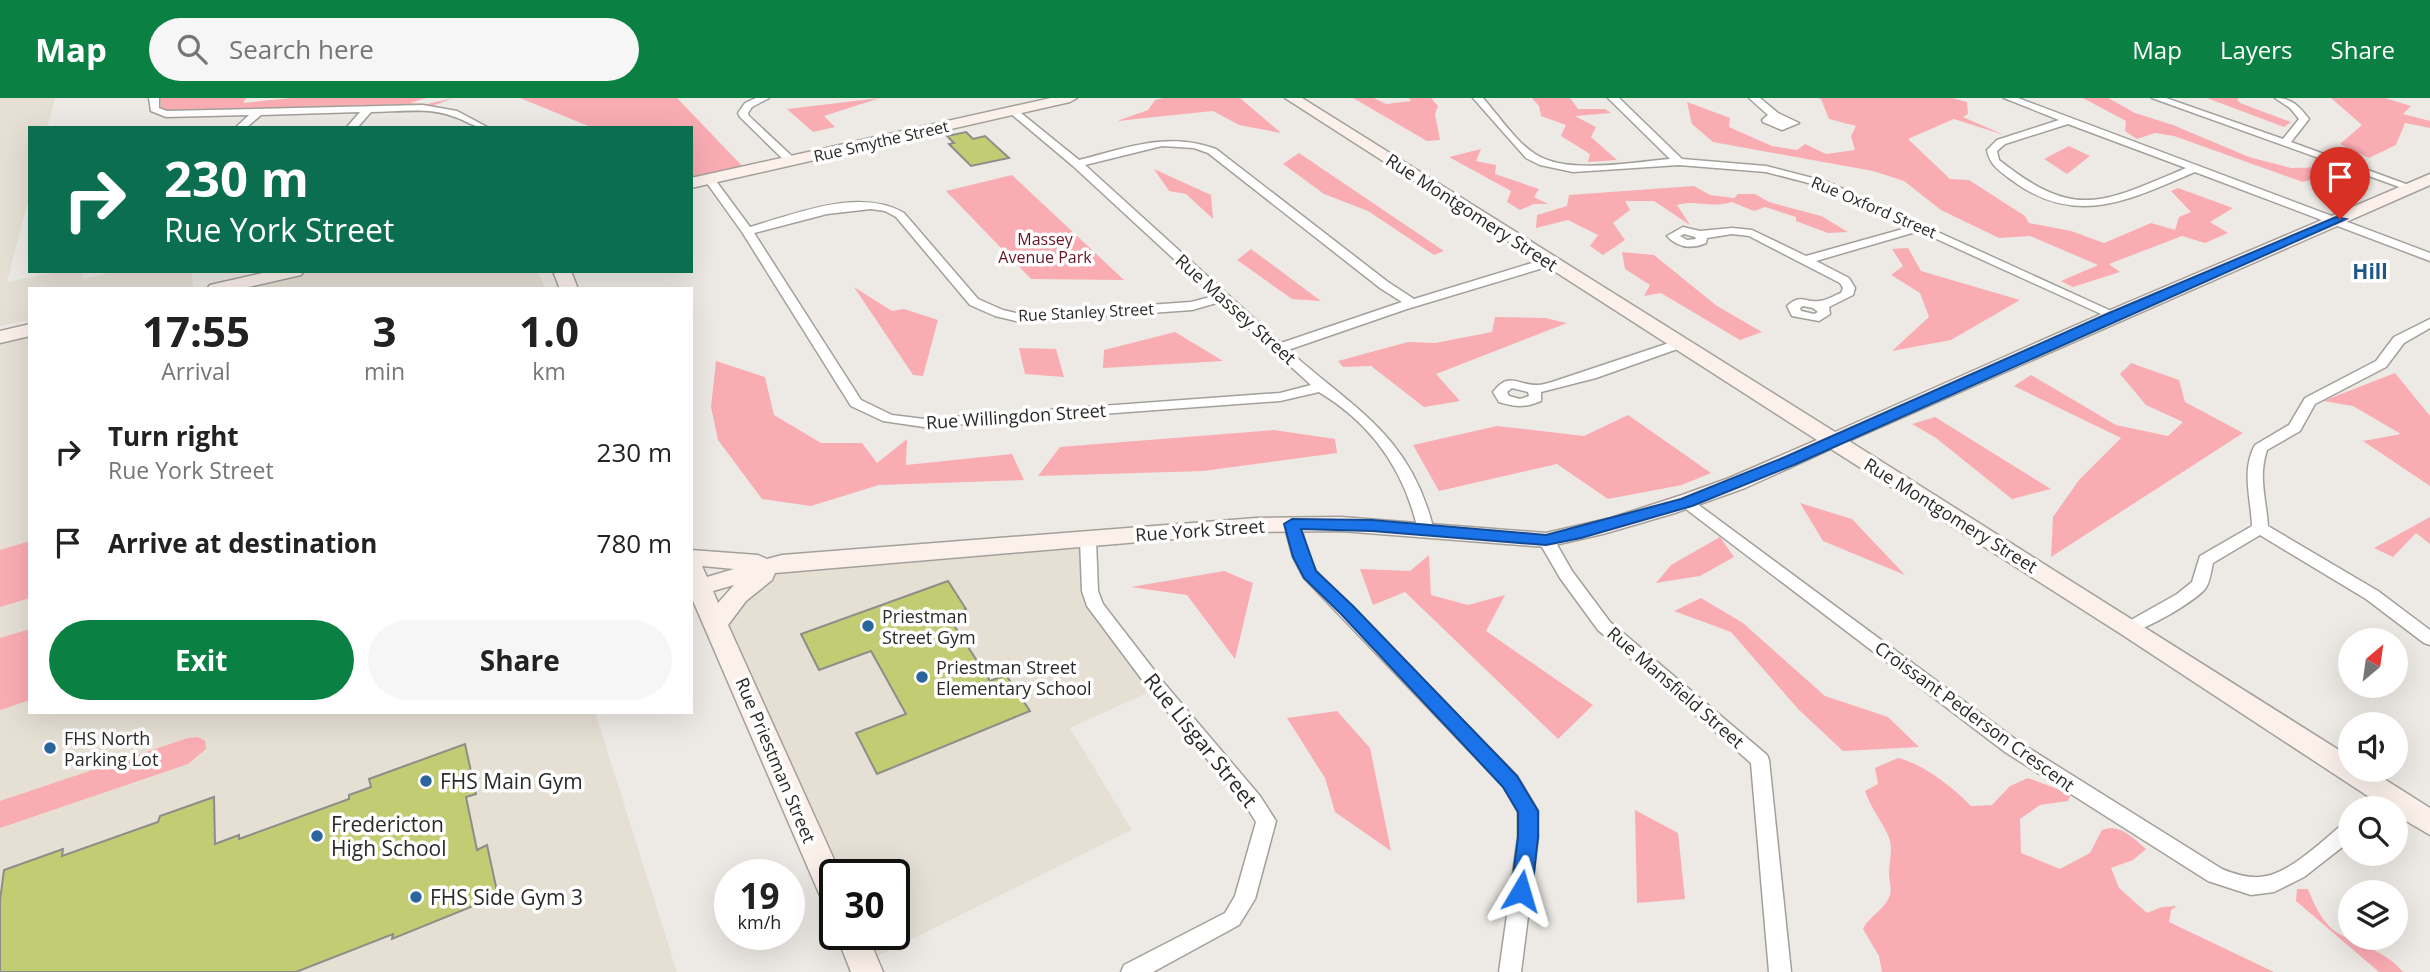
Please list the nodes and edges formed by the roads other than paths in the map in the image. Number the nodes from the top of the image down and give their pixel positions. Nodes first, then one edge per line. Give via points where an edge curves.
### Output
1 (154, 98) edge
2 (764, 98) edge
3 (1070, 98) edge
4 (1292, 98) edge
5 (1478, 98) edge
6 (1613, 98) edge
7 (1754, 98) edge
8 (2009, 98) edge
9 (2157, 98) edge
10 (2280, 98) edge
11 (369, 109) junction
12 (1013, 111) junction
13 (257, 113) junction
14 (1775, 116) dead end
15 (2069, 120) junction
16 (242, 126) edge
17 (353, 126) edge
18 (481, 126) edge
19 (2284, 144) junction
20 (791, 161) junction
21 (1679, 162) junction
22 (1077, 164) junction
23 (2196, 168) junction
24 (709, 179) junction
25 (2430, 179) edge
26 (693, 183) edge
27 (2409, 187) junction
28 (2335, 222) junction
29 (1923, 227) junction
30 (747, 230) junction
31 (1699, 235) dead end
32 (2430, 257) edge
33 (1807, 260) junction
34 (1549, 262) junction
35 (291, 273) edge
36 (271, 283) edge
37 (234, 287) edge
38 (1222, 298) junction
39 (1412, 303) junction
40 (1819, 306) dead end
41 (2114, 315) junction
42 (2430, 323) edge
43 (28, 330) edge
44 (0, 337) edge
45 (1678, 344) junction
46 (1279, 348) junction
47 (1321, 387) junction
48 (1534, 390) dead end
49 (1831, 441) junction
50 (1687, 503) junction
51 (1292, 524) junction
52 (2260, 528) junction
53 (1426, 531) junction
54 (1088, 540) junction
55 (1546, 540) junction
56 (693, 558) edge
57 (782, 563) junction
58 (695, 578) edge
59 (717, 624) junction
60 (2130, 628) junction
61 (2430, 639) edge
62 (2374, 796) edge
63 (2408, 814) edge
64 (2430, 823) edge
65 (2338, 839) edge
66 (819, 859) edge
67 (858, 950) edge
68 (867, 972) edge
69 (1132, 972) edge
70 (1510, 972) edge
71 (1780, 972) edge

1 - 13 street via 154,109 166,114
2 - 20 street via 748,105 743,113
3 - 12 street, Rue Smythe Street
4 - 34 street, Rue Montgomery Street
5 - 21 street, Rue Oxford Street via 1530,156 1558,167 1595,169
6 - 21 street
7 - 14 street
8 - 15 street
9 - 19 street
10 - 19 street via 2304,119
11 - 13 street
11 - 17 street
11 - 18 street via 440,110
12 - 20 street, Rue Smythe Street
12 - 22 street, Rue Massey Street
13 - 16 street
15 - 23 street
15 - 23 street via 2001,142 1992,150 1994,161 2041,194 2087,205
19 - 27 street
20 - 24 street, Rue Smythe Street
21 - 29 street, Rue Oxford Street via 1740,165 1814,181
22 - 38 street, Rue Massey Street
22 - 39 street via 1158,144 1200,145
23 - 28 street
24 - 26 street, Rue Smythe Street
24 - 30 street, Rue Willingdon Street
25 - 27 street, Rue York Street
27 - 28 street, Rue York Street
28 - 32 street
28 - 41 street, Rue York Street
29 - 33 street
29 - 41 street, Rue Oxford Street
30 - 38 street, Rue Stanley Street via 858,205 888,206 974,302 1020,318 1192,306
30 - 47 street, Rue Willingdon Street via 856,403 884,417 910,423 937,422 1280,397
31 - 33 street via 1752,233
33 - 40 street via 1845,281 1849,288 1844,297
34 - 39 street
34 - 45 street, Rue Montgomery Street
35 - 36 street
36 - 37 street
38 - 46 street, Rue Massey Street
39 - 46 street
41 - 49 street, Rue York Street
42 - 52 street via 2399,340 2381,364 2311,401 2295,428 2260,448 2253,470
43 - 44 street
45 - 48 street
45 - 49 street, Rue Montgomery Street
46 - 47 street, Rue Massey Street
47 - 53 street, Rue Massey Street via 1340,397 1398,460 1416,494
49 - 50 street, Rue York Street
49 - 60 street, Rue Montgomery Street
50 - 55 street, Rue York Street
50 - 65 street, Croissant Pederson Crescent via 2012,747 2215,875 2238,884 2262,886 2279,881
51 - 53 street, Rue York Street
51 - 54 street, Rue York Street
51 - 70 street via 1310,574 1510,781 1528,811
52 - 60 street via 2206,560 2199,585 2183,598
52 - 61 street via 2372,595
53 - 55 street, Rue York Street
54 - 57 street, Rue York Street
54 - 69 street, Rue Lisgar Street via 1095,606 1266,821 1245,899 1232,919
55 - 71 street, Rue Mansfield Street via 1604,626 1760,760
56 - 57 street
57 - 58 street, Rue York Street
57 - 59 street via 745,585
58 - 59 street, Rue Priestman Street
59 - 66 street, Rue Priestman Street
60 - 62 street, Rue Montgomery Street
63 - 64 street, Rue Montgomery Street
67 - 68 street

